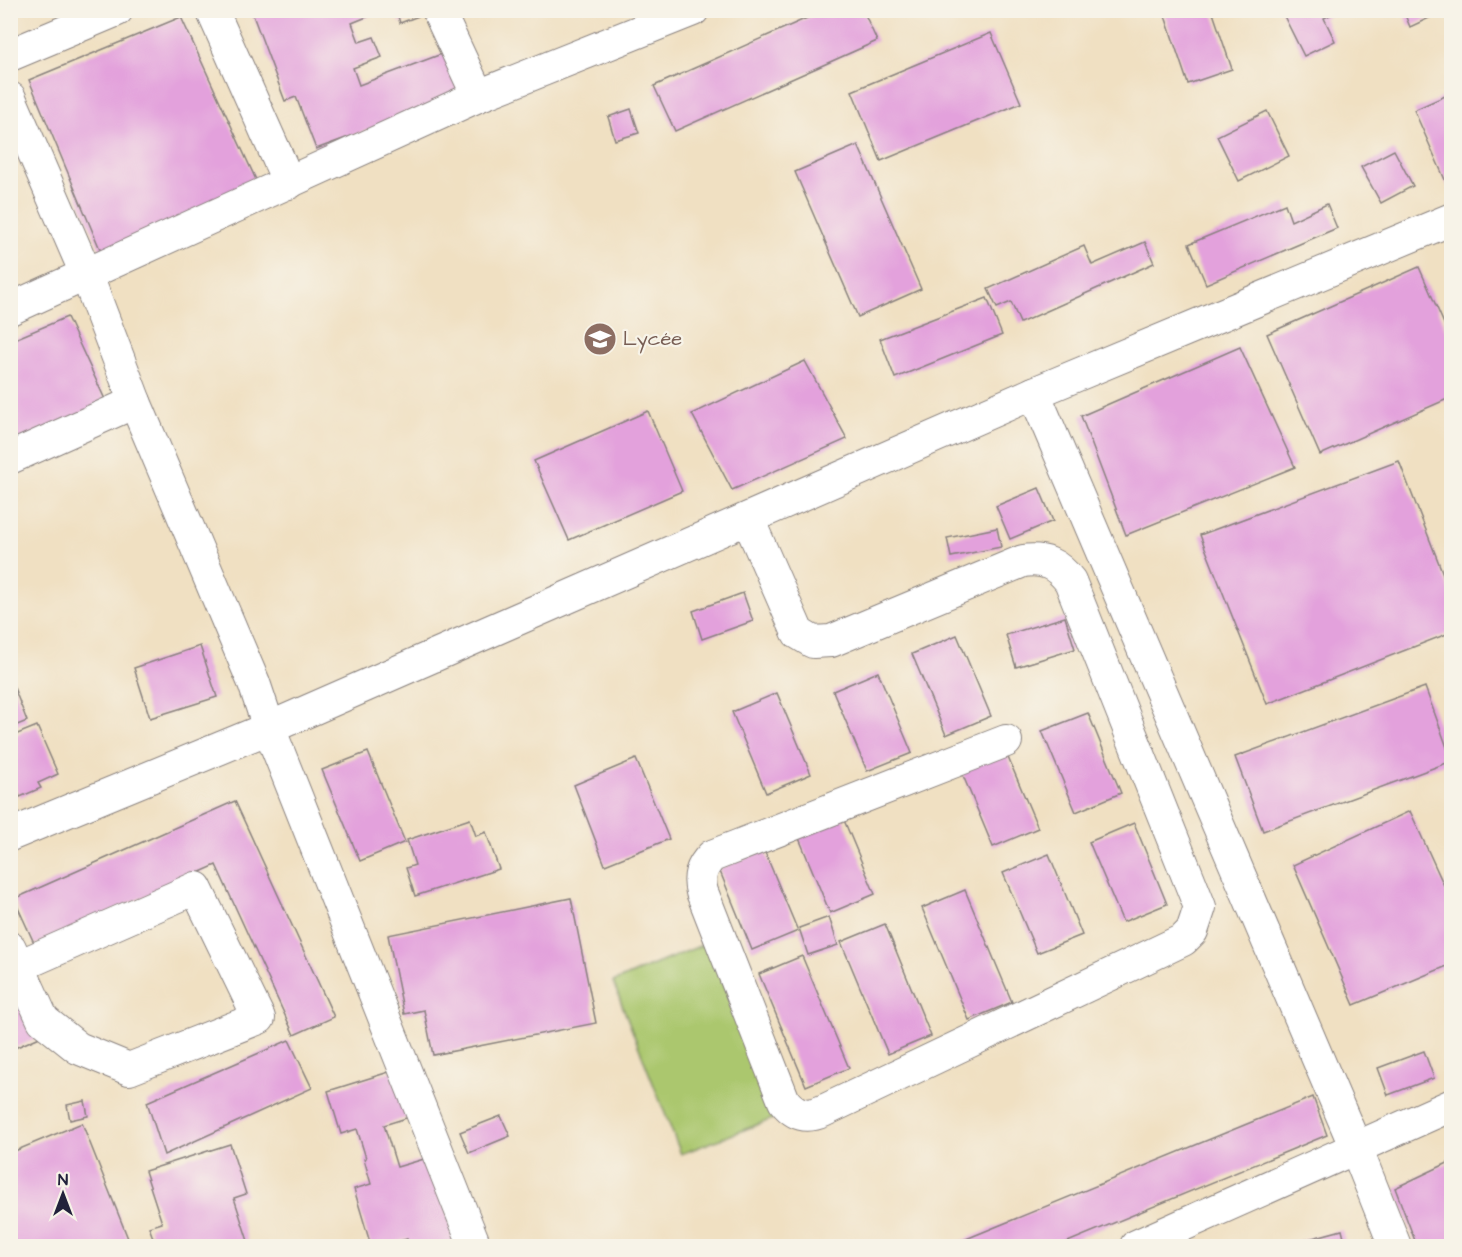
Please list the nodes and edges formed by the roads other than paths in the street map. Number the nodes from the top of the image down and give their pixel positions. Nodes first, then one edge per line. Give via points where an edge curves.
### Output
1 (117, 10) edge
2 (212, 10) edge
3 (438, 10) edge
4 (693, 10) edge
5 (10, 55) edge
6 (478, 96) junction
7 (10, 98) edge
8 (290, 183) junction
9 (1452, 219) edge
10 (87, 276) junction
11 (10, 309) edge
12 (1034, 393) junction
13 (135, 402) junction
14 (10, 458) edge
15 (748, 519) junction
16 (269, 728) junction
17 (1006, 741) dead end
18 (14, 824) edge
19 (15, 957) edge
20 (1452, 1105) edge
21 (1356, 1148) junction
22 (475, 1246) edge
23 (1136, 1246) edge
24 (1395, 1246) edge

1 - 5 street
2 - 8 street
3 - 6 street
4 - 6 street
6 - 8 street
7 - 10 street
8 - 10 street
9 - 12 street
10 - 11 street
10 - 13 street
12 - 15 street
12 - 21 street
13 - 14 street
13 - 16 street via 254,683
15 - 16 street
15 - 17 street via 798,633 813,642 831,641 1023,561 1043,561 1062,570 1070,581 1200,907 1192,932 1183,940 823,1111 797,1113 784,1101 702,892 701,872 705,863 712,856
16 - 18 street
16 - 22 street
19 - 19 street via 43,1020 78,1048 129,1069 259,1018 196,888
20 - 21 street
21 - 23 street
21 - 24 street

